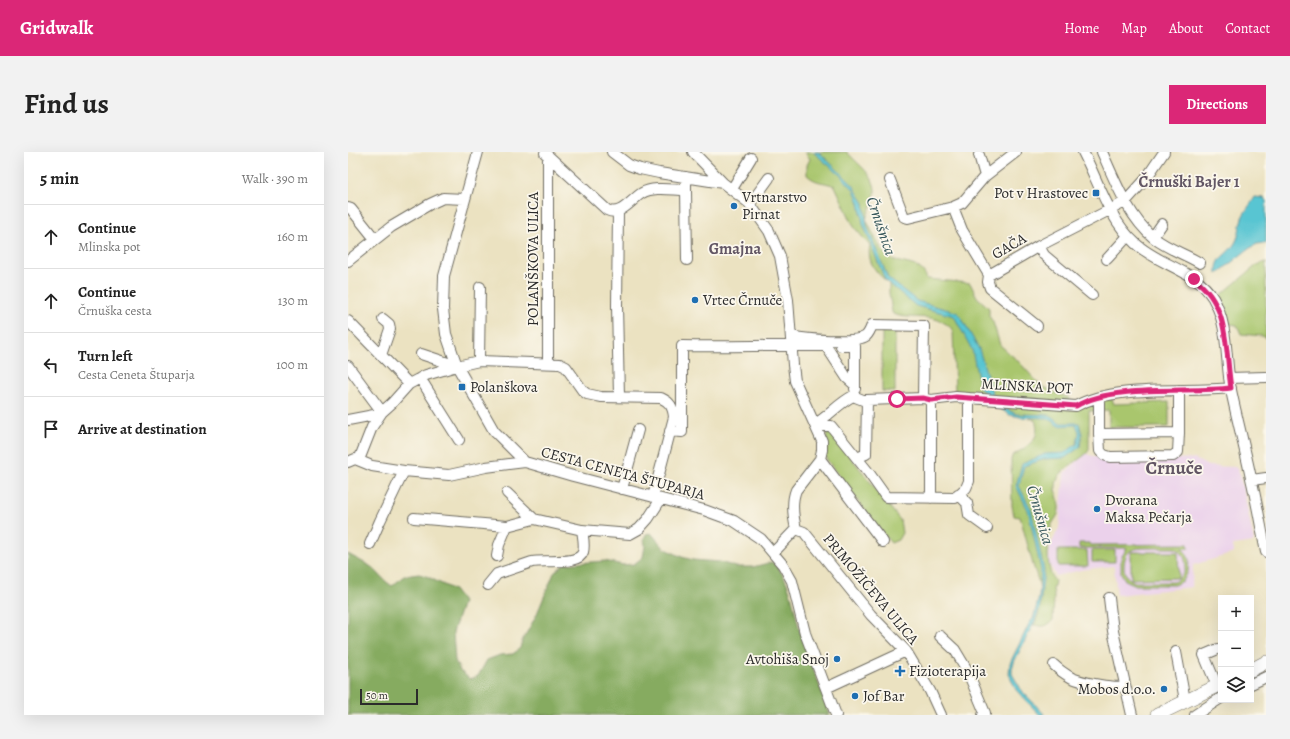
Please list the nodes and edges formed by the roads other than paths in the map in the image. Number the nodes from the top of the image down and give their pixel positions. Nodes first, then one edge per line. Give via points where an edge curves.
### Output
1 (476, 152) edge
2 (612, 152) edge
3 (693, 152) edge
4 (1016, 152) edge
5 (1082, 152) edge
6 (1102, 152) edge
7 (1164, 152) edge
8 (546, 154) edge
9 (980, 155) dead end
10 (751, 158) dead end
11 (985, 176) junction
12 (686, 177) junction
13 (769, 178) dead end
14 (890, 180) dead end
15 (723, 183) junction
16 (732, 189) junction
17 (686, 190) junction
18 (464, 199) junction
19 (1124, 202) junction
20 (749, 203) junction
21 (953, 207) junction
22 (348, 208) edge
23 (1110, 210) junction
24 (618, 212) junction
25 (1162, 224) dead end
26 (1128, 236) junction
27 (1153, 237) junction
28 (375, 239) junction
29 (1039, 246) junction
30 (1107, 259) dead end
31 (687, 260) dead end
32 (348, 261) edge
33 (1200, 264) dead end
34 (989, 275) junction
35 (480, 287) dead end
36 (1092, 295) dead end
37 (383, 319) dead end
38 (348, 321) edge
39 (1037, 326) dead end
40 (792, 341) junction
41 (855, 343) junction
42 (826, 346) junction
43 (421, 354) dead end
44 (381, 356) junction
45 (478, 361) junction
46 (548, 363) junction
47 (348, 366) edge
48 (457, 366) junction
49 (1266, 377) edge
50 (420, 378) junction
51 (1229, 378) junction
52 (409, 384) junction
53 (855, 385) junction
54 (1231, 388) junction
55 (1179, 390) junction
56 (619, 396) junction
57 (969, 398) junction
58 (1099, 398) junction
59 (927, 399) junction
60 (865, 400) junction
61 (382, 412) junction
62 (348, 420) edge
63 (815, 424) junction
64 (638, 430) dead end
65 (670, 431) junction
66 (1179, 433) junction
67 (1099, 434) junction
68 (458, 440) dead end
69 (857, 458) junction
70 (820, 459) junction
71 (359, 460) junction
72 (348, 462) edge
73 (526, 462) junction
74 (404, 471) junction
75 (1266, 478) edge
76 (1252, 480) junction
77 (622, 489) junction
78 (507, 493) dead end
79 (958, 494) junction
80 (657, 498) junction
81 (931, 498) junction
82 (414, 518) dead end
83 (534, 519) junction
84 (507, 526) junction
85 (796, 528) junction
86 (988, 528) dead end
87 (582, 530) junction
88 (883, 542) dead end
89 (370, 544) dead end
90 (1266, 552) edge
91 (773, 553) junction
92 (497, 556) dead end
93 (488, 584) dead end
94 (1109, 598) dead end
95 (940, 636) dead end
96 (1218, 649) dead end
97 (906, 651) junction
98 (1176, 652) dead end
99 (1266, 662) edge
100 (1054, 665) dead end
101 (1254, 668) edge
102 (1266, 677) edge
103 (1254, 683) edge
104 (1218, 685) edge
105 (1125, 686) junction
106 (826, 688) junction
107 (1218, 690) edge
108 (1218, 691) edge
109 (1186, 700) junction
110 (1174, 711) edge
111 (836, 715) edge
112 (941, 715) edge
113 (983, 715) edge
114 (1132, 715) edge
115 (1157, 715) edge
116 (1195, 715) edge

1 - 18 street, CESTA CENETA ŠTUPARJA
2 - 12 street via 628,165
3 - 15 street
4 - 11 street
5 - 23 street
6 - 19 street
7 - 19 street, GAČA via 1145,180
8 - 24 street via 607,210 611,213
8 - 46 street, POLANŠKOVA ULICA
9 - 11 street
10 - 16 street
11 - 21 street via 962,203
12 - 15 street
12 - 17 street
13 - 20 street
14 - 21 street via 904,217
15 - 16 street
16 - 20 street
17 - 24 street via 651,189
17 - 31 street
18 - 28 street via 443,198 402,220
18 - 48 street, CESTA CENETA ŠTUPARJA via 443,288 446,334
19 - 23 street, GAČA
19 - 27 street
20 - 40 street via 769,232 780,256
21 - 34 street via 962,230
22 - 28 street
23 - 26 street
23 - 29 street, GAČA
24 - 56 street
25 - 27 street
26 - 30 street
26 - 51 street via 1152,256 1192,277 1212,297 1220,312
27 - 33 street
28 - 32 street
29 - 34 street, GAČA
29 - 36 street via 1044,255
34 - 39 street, GAČA via 990,288
35 - 45 street
37 - 44 street via 389,324 390,329
38 - 44 street
40 - 41 street via 808,339
40 - 42 street
40 - 63 street via 795,381
40 - 65 street via 750,347 682,346 682,432
41 - 42 street
41 - 53 street
41 - 59 street via 866,336 872,325 924,326
42 - 53 street via 847,378
43 - 48 street
44 - 52 street
45 - 46 street
45 - 48 street
46 - 56 street via 566,367 587,394 601,397
47 - 61 street
48 - 50 street
48 - 73 street, CESTA CENETA ŠTUPARJA via 494,431
49 - 51 street
50 - 52 street
50 - 68 street
51 - 54 street
52 - 61 street
53 - 60 street via 855,389
54 - 55 street, MLINSKA POT
54 - 76 street
55 - 58 street, MLINSKA POT via 1135,392
55 - 66 street
56 - 65 street via 666,400 671,405 674,417
57 - 58 street, MLINSKA POT via 1076,406
57 - 59 street, MLINSKA POT
57 - 79 street, MLINSKA POT via 968,481 966,488
58 - 67 street
59 - 60 street, MLINSKA POT
59 - 81 street
60 - 63 street, MLINSKA POT via 853,396
60 - 69 street via 866,454
61 - 62 street
61 - 71 street via 372,427
63 - 69 street via 831,426
63 - 70 street via 822,441
64 - 77 street
65 - 80 street
66 - 67 street
66 - 67 street via 1178,452 1173,456 1104,455 1100,451
69 - 81 street via 886,497
70 - 85 street via 793,496
70 - 88 street
71 - 72 street
71 - 74 street via 372,466
73 - 74 street via 449,475
73 - 77 street, CESTA CENETA ŠTUPARJA
74 - 89 street
75 - 76 street
76 - 90 street
77 - 80 street, CESTA CENETA ŠTUPARJA
78 - 83 street
79 - 81 street via 955,498
79 - 86 street via 967,503 969,515
80 - 87 street via 648,519 630,534
80 - 91 street, CESTA CENETA ŠTUPARJA via 734,520 762,539
82 - 84 street
83 - 84 street
83 - 87 street
84 - 92 street
85 - 91 street
85 - 97 street, PRIMOŽIČEVA ULICA via 804,532 870,615
87 - 93 street via 583,552 575,560 538,560 497,574
91 - 106 street, CESTA CENETA ŠTUPARJA via 783,564 792,581 805,632
94 - 105 street
95 - 113 street, PRIMOŽIČEVA ULICA via 955,650 967,670 985,713
96 - 104 street via 1204,655
97 - 106 street
97 - 112 street, PRIMOŽIČEVA ULICA
98 - 109 street
99 - 101 main road
100 - 105 street via 1072,678 1083,682
102 - 103 street
105 - 114 street
106 - 111 street, CESTA CENETA ŠTUPARJA
107 - 109 main road
108 - 116 street
109 - 110 main road
110 - 115 main road

